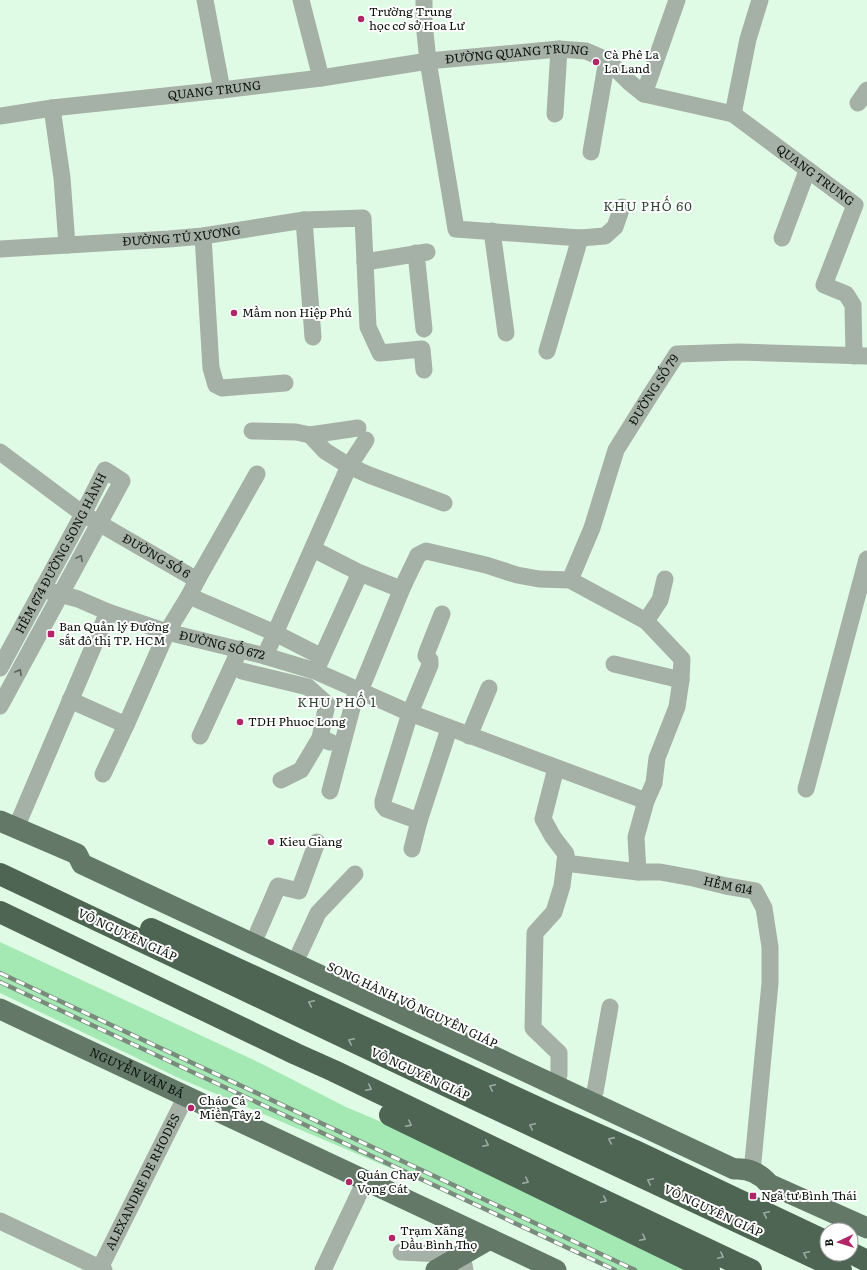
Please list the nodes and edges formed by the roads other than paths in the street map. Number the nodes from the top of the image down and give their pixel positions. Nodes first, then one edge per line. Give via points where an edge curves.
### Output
1 (205, 0) edge
2 (301, 0) edge
3 (424, 0) edge
4 (677, 0) edge
5 (760, 0) edge
6 (559, 49) junction
7 (607, 60) junction
8 (428, 61) junction
9 (321, 78) junction
10 (222, 90) junction
11 (644, 94) junction
12 (52, 108) junction
13 (556, 114) dead end
14 (733, 114) junction
15 (0, 116) edge
16 (590, 152) dead end
17 (807, 171) junction
18 (861, 206) edge
19 (622, 207) dead end
20 (304, 220) junction
21 (492, 231) junction
22 (203, 236) junction
23 (580, 238) junction
24 (782, 238) dead end
25 (67, 245) junction
26 (0, 249) edge
27 (365, 262) junction
28 (424, 328) dead end
29 (506, 333) dead end
30 (314, 337) dead end
31 (547, 351) dead end
32 (861, 356) edge
33 (424, 370) dead end
34 (285, 383) dead end
35 (252, 431) dead end
36 (310, 435) junction
37 (0, 452) edge
38 (350, 466) junction
39 (257, 474) dead end
40 (444, 503) dead end
41 (83, 514) junction
42 (99, 523) junction
43 (312, 549) junction
44 (867, 559) edge
45 (360, 574) junction
46 (665, 579) dead end
47 (197, 580) junction
48 (570, 580) junction
49 (403, 586) junction
50 (42, 589) junction
51 (61, 595) junction
52 (189, 596) junction
53 (108, 612) junction
54 (442, 614) dead end
55 (646, 621) junction
56 (167, 632) junction
57 (275, 633) junction
58 (240, 650) junction
59 (265, 656) junction
60 (318, 664) junction
61 (614, 664) dead end
62 (0, 668) edge
63 (242, 671) dead end
64 (681, 680) junction
65 (489, 688) dead end
66 (358, 690) junction
67 (70, 700) junction
68 (0, 706) edge
69 (410, 714) junction
70 (126, 725) junction
71 (449, 729) junction
72 (200, 736) dead end
73 (469, 736) junction
74 (320, 738) junction
75 (342, 747) junction
76 (556, 768) junction
77 (102, 774) dead end
78 (281, 780) dead end
79 (806, 789) dead end
80 (330, 791) dead end
81 (646, 801) junction
82 (419, 821) junction
83 (8, 824) edge
84 (317, 842) dead end
85 (412, 849) dead end
86 (77, 854) junction
87 (0, 858) edge
88 (565, 863) junction
89 (638, 872) junction
90 (0, 874) edge
91 (355, 874) dead end
92 (0, 912) edge
93 (0, 926) edge
94 (258, 932) junction
95 (300, 952) junction
96 (610, 1006) dead end
97 (0, 1010) edge
98 (558, 1075) junction
99 (595, 1092) junction
100 (186, 1096) junction
101 (753, 1172) junction
102 (365, 1181) junction
103 (867, 1216) edge
104 (0, 1221) edge
105 (867, 1228) edge
106 (819, 1238) edge
107 (490, 1239) junction
108 (401, 1252) dead end
109 (463, 1263) edge
110 (102, 1269) edge
111 (323, 1270) edge
112 (436, 1270) edge
113 (556, 1270) edge
114 (709, 1270) edge
115 (751, 1270) edge
116 (841, 1270) edge

1 - 10 street
2 - 9 street
3 - 8 street
4 - 11 street
5 - 14 street via 748,39
6 - 7 street, ĐƯỜNG QUANG TRUNG via 586,51
6 - 8 street, ĐƯỜNG QUANG TRUNG
6 - 13 street
7 - 11 street, ĐƯỜNG QUANG TRUNG
7 - 16 street
8 - 9 street, QUANG TRUNG
8 - 21 street via 456,229
9 - 10 street, QUANG TRUNG
10 - 12 street, QUANG TRUNG
11 - 14 street, ĐƯỜNG QUANG TRUNG
12 - 15 street, QUANG TRUNG
12 - 25 street via 62,178
14 - 17 street, QUANG TRUNG
17 - 18 street, QUANG TRUNG
17 - 24 street
18 - 32 street, QUANG TRUNG via 824,285 846,294 853,305
19 - 23 street via 615,227 605,236
20 - 22 street, ĐƯỜNG TÚ XƯƠNG
20 - 27 street, ĐƯỜNG TÚ XƯƠNG via 363,218
20 - 30 street
21 - 23 street
21 - 29 street
22 - 25 street, ĐƯỜNG TÚ XƯƠNG
22 - 34 street via 211,368 216,385 222,388
23 - 31 street
25 - 26 street, ĐƯỜNG TÚ XƯƠNG
27 - 28 street via 421,252
27 - 33 street via 368,327 380,353 422,349
32 - 48 street, ĐƯỜNG SỐ 79 via 739,352 677,354 616,450 592,528
35 - 36 street via 296,432
36 - 38 street via 325,451
36 - 38 street via 362,434
37 - 41 street, ĐƯỜNG SỐ 6
38 - 40 street
38 - 43 street
39 - 47 street
41 - 42 street, ĐƯỜNG SỐ 6
41 - 42 street, HẺM 674 ĐƯỜNG SONG HÀNH via 105,470 122,481
41 - 50 street, HẺM 674 ĐƯỜNG SONG HÀNH
42 - 47 street, ĐƯỜNG SỐ 6
51 -> 42 street, HẺM 674 ĐƯỜNG SONG HÀNH
43 - 45 street
43 - 57 street
44 - 79 street
45 - 49 street via 398,588
45 - 60 street
46 - 55 street via 660,600
47 - 52 street, ĐƯỜNG SỐ 6
48 - 49 street via 517,575 426,551 418,556
48 - 55 street
49 - 66 street
50 - 51 street, ĐƯỜNG SỐ 672
50 - 62 street, HẺM 674 ĐƯỜNG SONG HÀNH
51 - 53 street, ĐƯỜNG SỐ 672 via 78,599
68 -> 51 street, HẺM 674 ĐƯỜNG SONG HÀNH
52 - 56 street
52 - 57 street, ĐƯỜNG SỐ 6
53 - 56 street, ĐƯỜNG SỐ 672
53 - 67 street
54 - 69 street via 426,656 430,660 430,665
55 - 64 street via 682,659
56 - 58 street, ĐƯỜNG SỐ 672
56 - 70 street
57 - 59 street
57 - 60 street, ĐƯỜNG SỐ 6
58 - 59 street, ĐƯỜNG SỐ 672
58 - 72 street
59 - 60 street, ĐƯỜNG SỐ 672
60 - 66 street
61 - 64 street
63 - 74 street via 308,687 327,704
64 - 81 street via 676,707 657,758 654,783
65 - 73 street
66 - 69 street
66 - 75 street
67 - 70 street
67 - 83 street
69 - 71 street
69 - 82 street via 383,801 386,809
70 - 77 street
71 - 73 street
71 - 82 street
73 - 76 street
74 - 75 street
74 - 78 street via 301,770
75 - 80 street
76 - 81 street
76 - 88 street via 543,819 566,854
81 - 89 street via 636,837
82 - 85 street
83 - 86 main road, SONG HÀNH VÕ NGUYÊN GIÁP
84 - 94 street via 299,891 278,886
86 - 94 main road, SONG HÀNH VÕ NGUYÊN GIÁP via 86,852
86 - 101 main road, SONG HÀNH VÕ NGUYÊN GIÁP via 82,864 734,1169
106 -> 87 highway, VÕ NGUYÊN GIÁP
88 - 89 street
88 - 98 street via 562,886 554,912 535,933 533,1028 559,1053
89 - 101 street, HẺM 614 via 660,872 755,891 764,908 770,947 770,983
116 -> 90 highway, VÕ NGUYÊN GIÁP
91 - 95 street via 318,913
92 -> 115 highway
93 -> 114 highway
94 - 95 main road, SONG HÀNH VÕ NGUYÊN GIÁP
95 - 98 main road, SONG HÀNH VÕ NGUYÊN GIÁP
96 - 99 street
97 - 100 main road, NGUYỄN VĂN BÁ
98 - 99 main road, SONG HÀNH VÕ NGUYÊN GIÁP
99 - 101 main road, SONG HÀNH VÕ NGUYÊN GIÁP via 736,1158
100 - 102 main road, NGUYỄN VĂN BÁ
100 - 110 street, ALEXANDRE DE RHODES
101 - 103 main road via 771,1175
101 - 105 main road, SONG HÀNH VÕ NGUYÊN GIÁP via 769,1184
102 - 107 main road, NGUYỄN VĂN BÁ
102 - 111 street
104 - 110 street
107 - 109 main road
107 - 113 main road, NGUYỄN VĂN BÁ
108 - 109 street
109 - 112 main road

